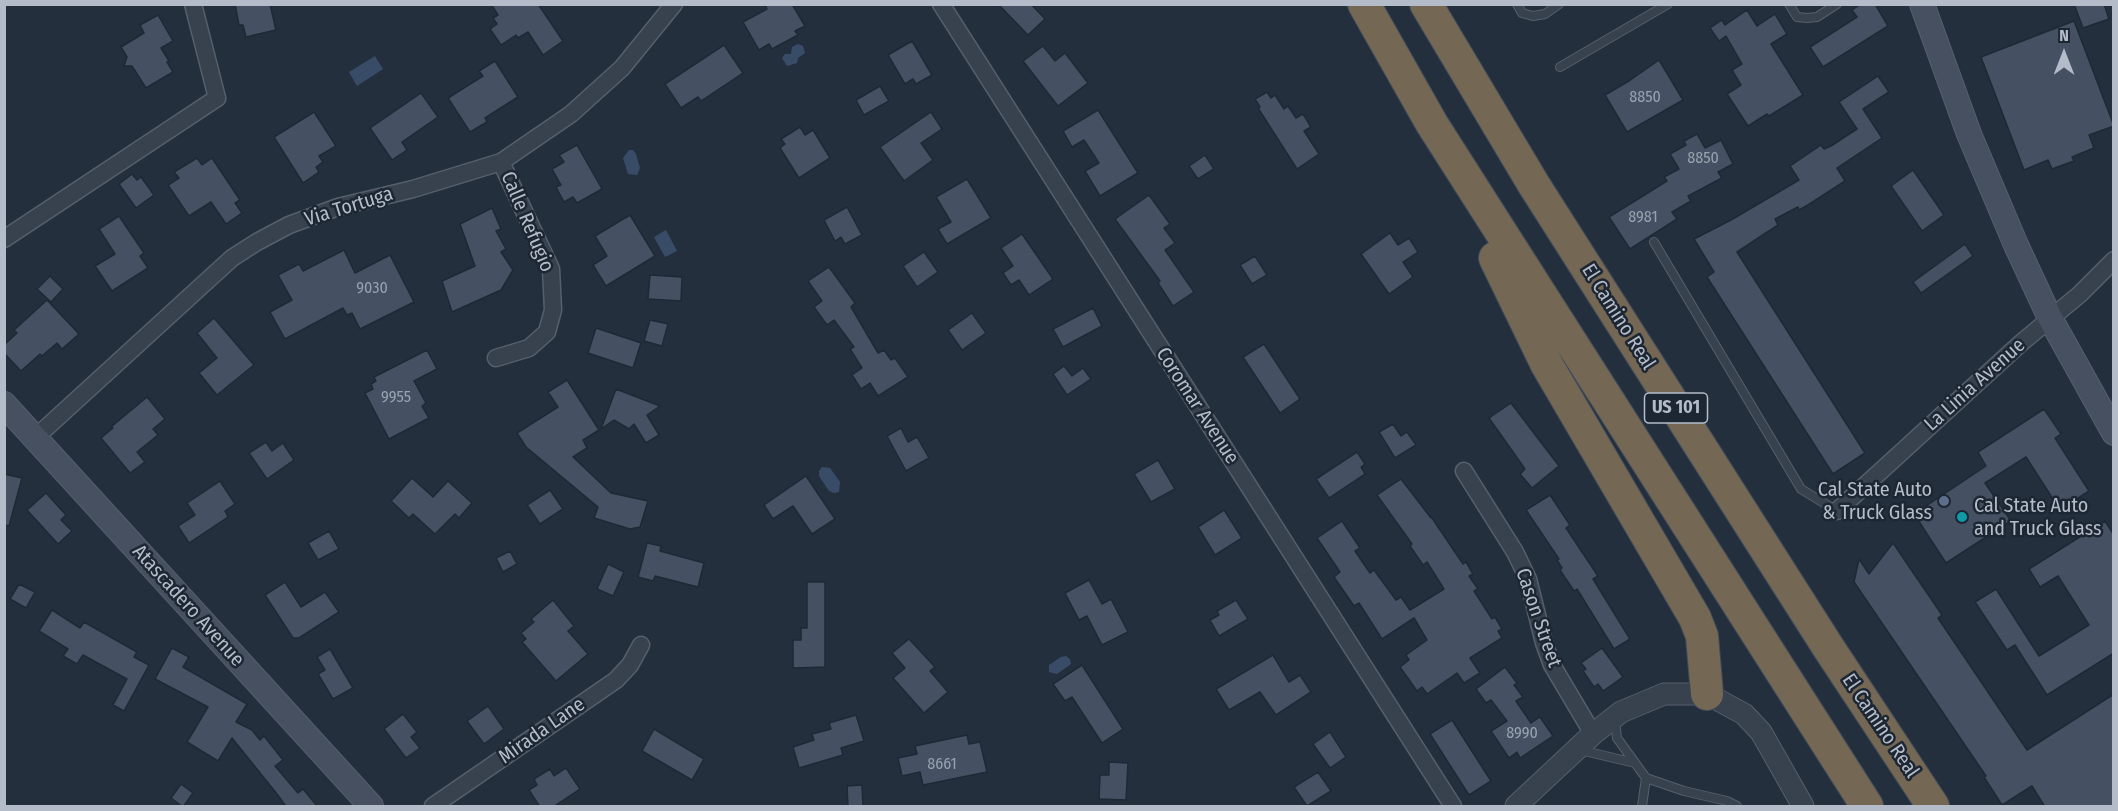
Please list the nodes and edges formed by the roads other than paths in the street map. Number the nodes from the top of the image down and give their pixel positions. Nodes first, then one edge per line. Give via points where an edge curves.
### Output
1 (193, 4) edge
2 (674, 4) edge
3 (941, 4) edge
4 (1364, 4) edge
5 (1426, 4) edge
6 (1517, 4) edge
7 (1560, 4) edge
8 (1668, 4) edge
9 (1789, 4) edge
10 (1837, 4) edge
11 (1922, 4) edge
12 (1560, 67) dead end
13 (1432, 124) junction
14 (501, 162) junction
15 (4, 239) edge
16 (1654, 242) dead end
17 (2114, 260) edge
18 (2050, 318) junction
19 (496, 358) dead end
20 (4, 405) edge
21 (2114, 434) edge
22 (35, 438) junction
23 (1464, 471) dead end
24 (1837, 511) joint
25 (641, 645) dead end
26 (1707, 694) junction
27 (1615, 717) junction
28 (1593, 734) junction
29 (1577, 750) junction
30 (1635, 763) junction
31 (1646, 778) junction
32 (1930, 799) edge
33 (371, 807) edge
34 (433, 807) edge
35 (1453, 807) edge
36 (1516, 807) edge
37 (1642, 807) edge
38 (1737, 807) edge
39 (1803, 807) edge
40 (1867, 807) edge

1 - 15 street via 217,98
2 - 14 street, Via Tortuga via 622,68 572,114
3 - 35 street, Coromar Avenue
4 - 13 highway, US 101
5 - 32 highway, El Camino Real / US 101 via 1534,185
6 - 7 lane via 1522,13 1533,16 1545,14
8 - 12 lane
9 - 10 lane via 1797,17 1807,18 1817,17
11 - 18 main road via 1986,177
13 - 26 highway via 1547,365 1695,618 1702,636
13 - 40 highway, US 101
14 - 19 street, Calle Refugio via 551,269 553,310 547,332 529,348
14 - 22 street, Via Tortuga via 338,207 256,242 197,289
16 - 24 lane via 1801,489
17 - 18 street, La Linia Avenue
18 - 21 main road
18 - 24 street, La Linia Avenue
20 - 22 main road, Atascadero Avenue
22 - 33 main road, Atascadero Avenue
23 - 28 street, Cason Street via 1515,552 1528,579 1552,665
25 - 34 street, Mirada Lane via 616,680
26 - 27 street via 1664,694
26 - 39 street via 1744,714 1761,732
27 - 28 street
27 - 30 lane via 1617,738
28 - 29 street
29 - 30 lane
29 - 36 street
30 - 31 lane
31 - 37 lane
31 - 38 lane

